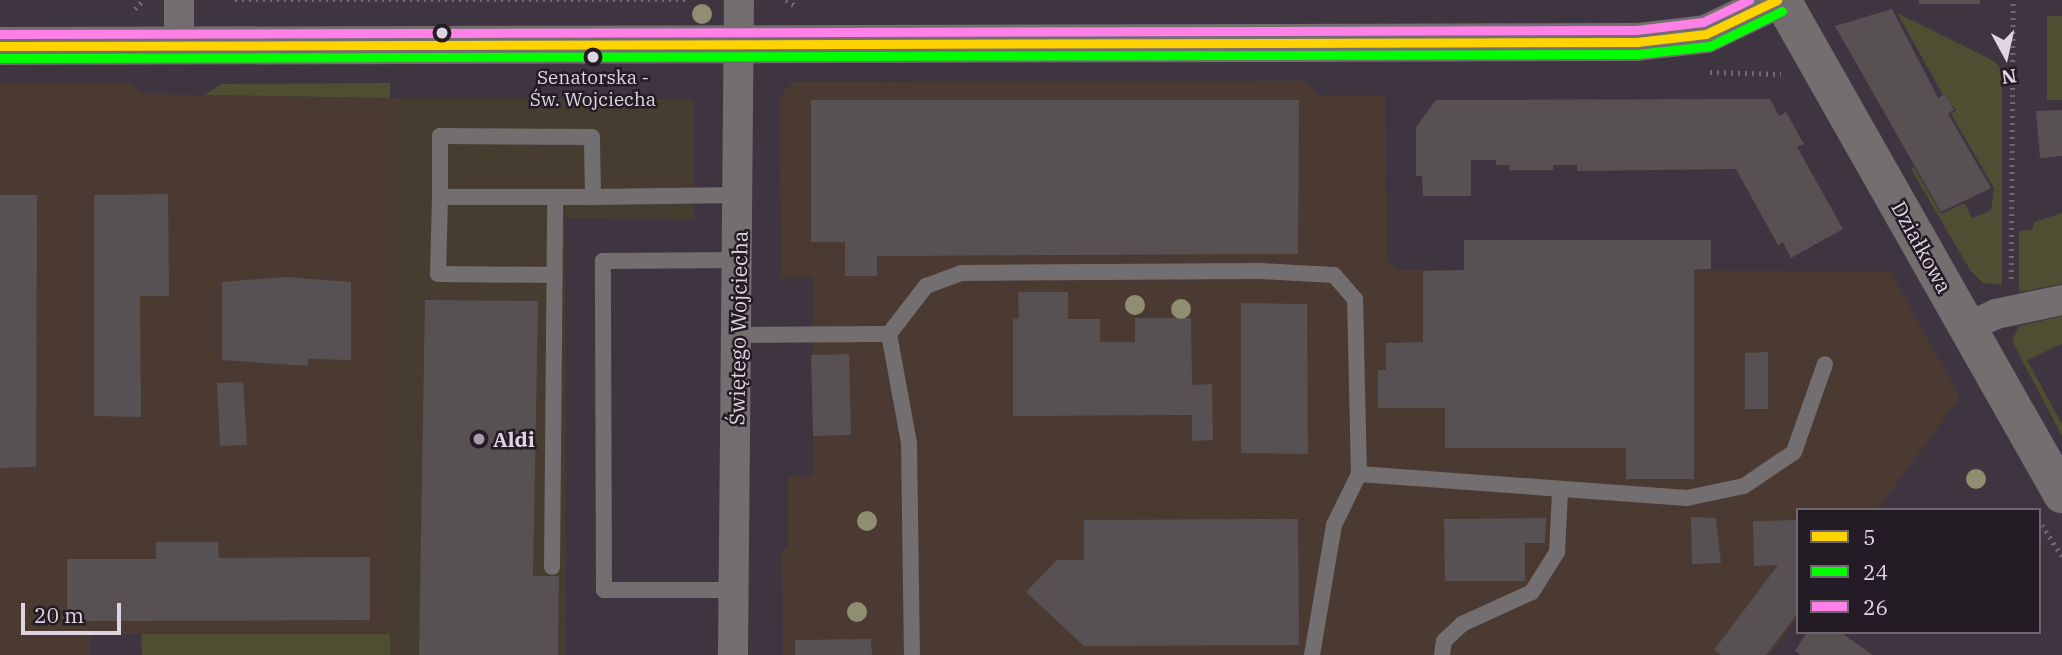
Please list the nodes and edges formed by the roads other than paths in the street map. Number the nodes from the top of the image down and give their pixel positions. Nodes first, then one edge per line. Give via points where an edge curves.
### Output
1 (179, 0) edge
2 (739, 0) edge
3 (1779, 0) edge
4 (740, 45) junction
5 (0, 46) edge
6 (179, 46) junction
7 (739, 195) junction
8 (440, 197) junction
9 (555, 197) junction
10 (593, 197) junction
11 (738, 260) junction
12 (554, 275) junction
13 (2062, 300) edge
14 (1967, 328) junction
15 (889, 334) junction
16 (738, 335) junction
17 (1825, 364) dead end
18 (1359, 474) junction
19 (1560, 492) junction
20 (2062, 494) edge
21 (552, 567) dead end
22 (734, 590) junction
23 (733, 655) edge
24 (912, 655) edge
25 (1312, 655) edge
26 (1442, 655) edge

1 - 6 street
2 - 4 street, Świętego Wojciecha
3 - 4 street via 1706,34 1659,41
3 - 14 street, Działkowa
4 - 6 street
4 - 7 street, Świętego Wojciecha
5 - 6 street
7 - 10 lane
7 - 11 street, Świętego Wojciecha
8 - 9 lane
8 - 10 lane via 440,136 481,136 592,137
8 - 12 lane via 438,274
9 - 10 lane
9 - 12 lane
11 - 16 street, Świętego Wojciecha
11 - 22 lane via 603,261 604,590
12 - 21 lane
13 - 14 street via 1996,314
14 - 20 street, Działkowa
15 - 16 lane
15 - 18 lane via 926,286 961,273 1260,271 1334,275 1355,299
15 - 24 lane via 909,443
16 - 22 street, Świętego Wojciecha
17 - 19 lane via 1794,452 1744,486 1687,498
18 - 19 lane
18 - 25 lane via 1334,525
19 - 26 lane via 1557,552 1532,592 1462,625 1444,641
22 - 23 street, Świętego Wojciecha

